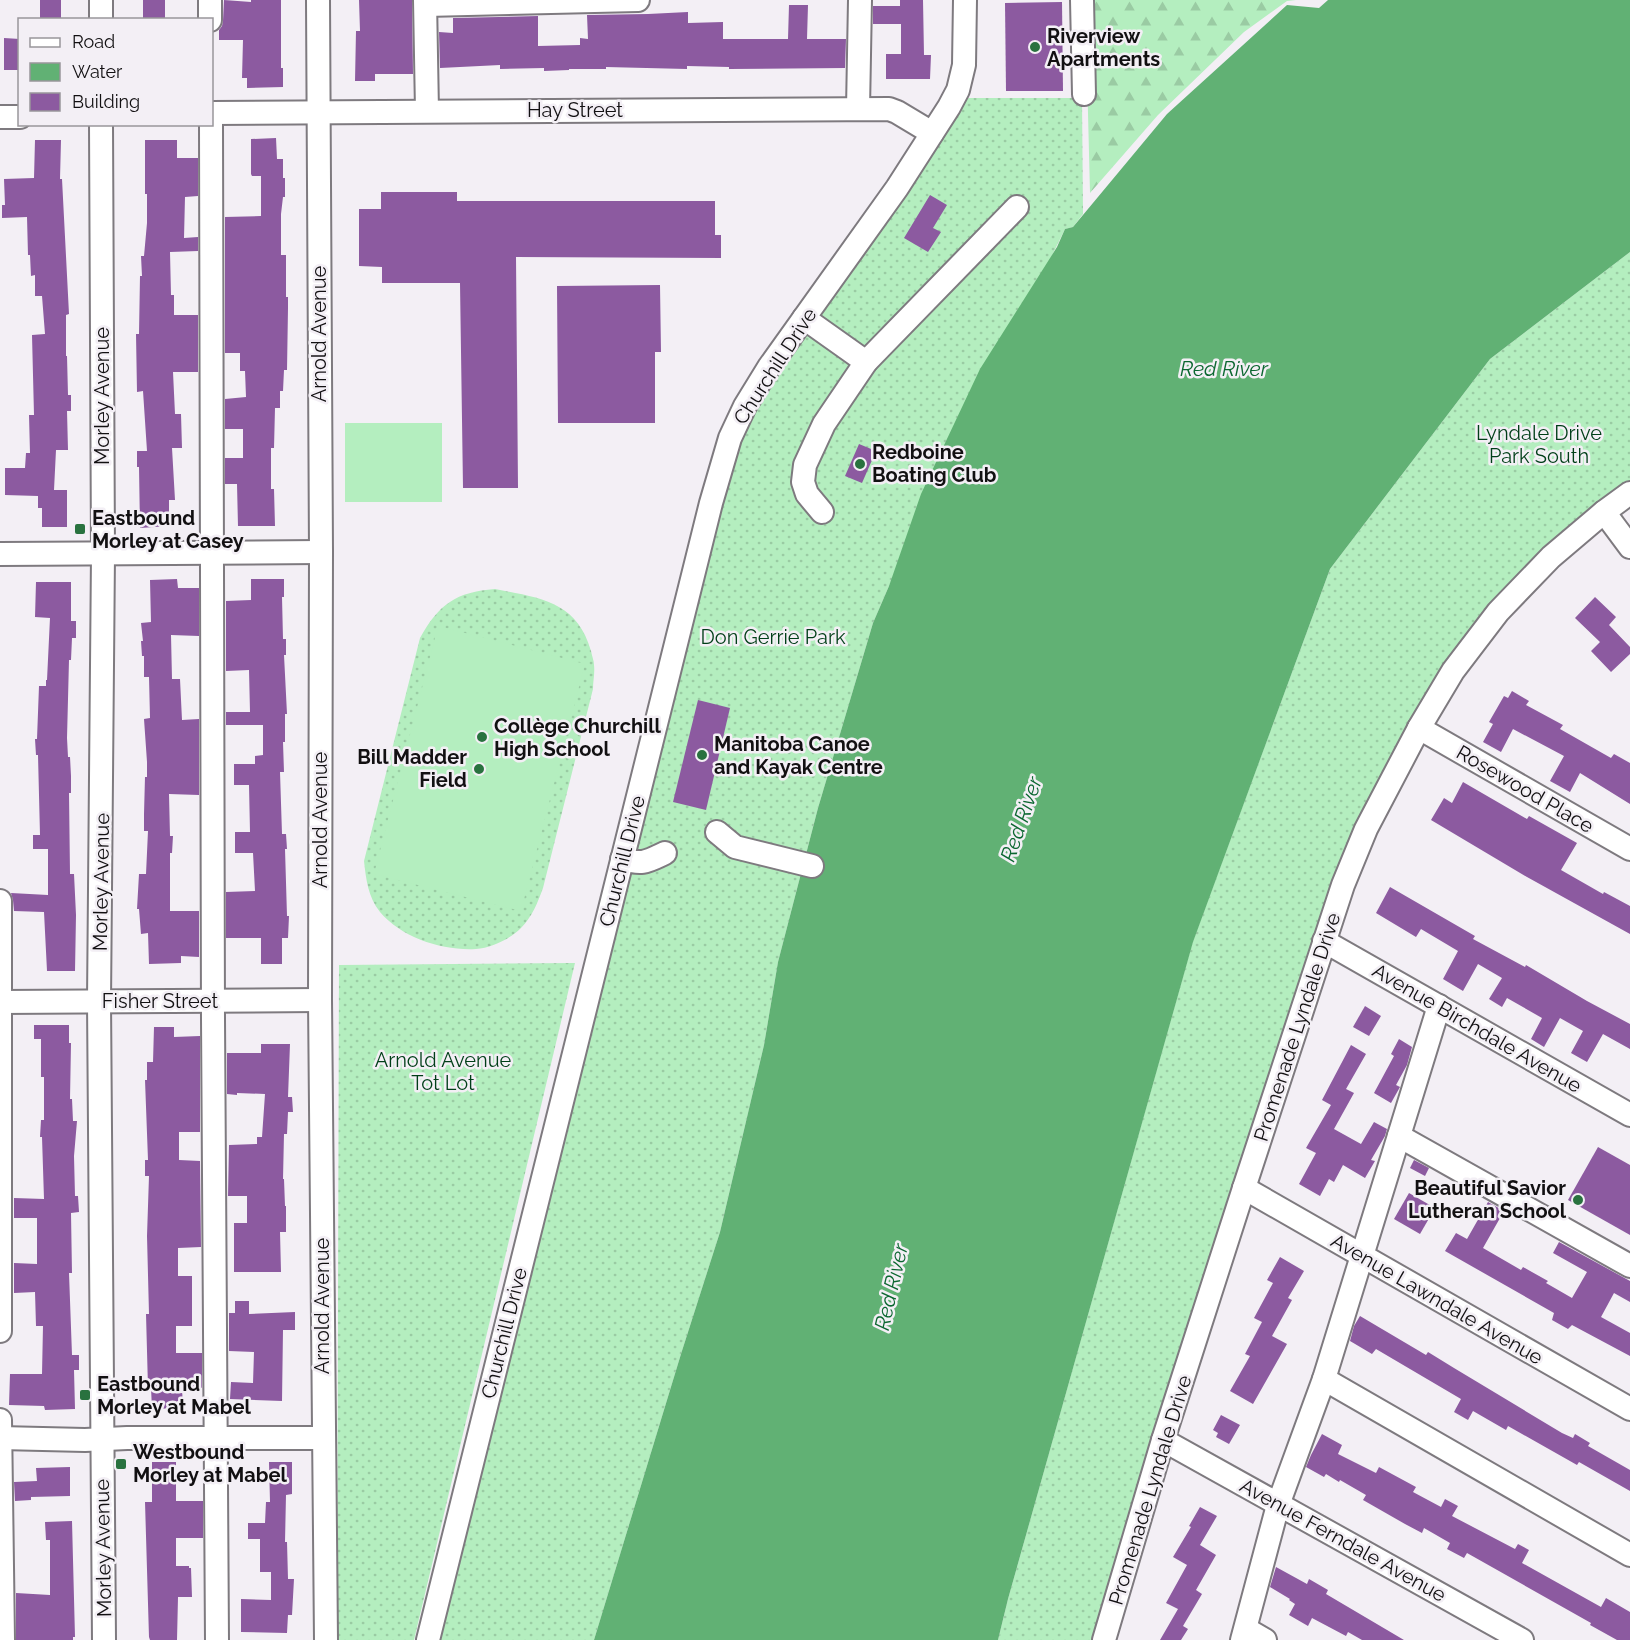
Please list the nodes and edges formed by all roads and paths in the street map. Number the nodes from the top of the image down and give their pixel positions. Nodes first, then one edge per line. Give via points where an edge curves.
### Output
1 (101, 0) edge
2 (210, 0) edge
3 (318, 0) edge
4 (638, 0) edge
5 (860, 0) edge
6 (965, 0) edge
7 (1082, 0) edge
8 (425, 2) edge
9 (101, 18) edge
10 (210, 18) edge
11 (1084, 94) dead end
12 (858, 109) junction
13 (318, 111) junction
14 (427, 111) junction
15 (213, 113) edge
16 (0, 117) edge
17 (18, 117) edge
18 (100, 126) edge
19 (211, 126) edge
20 (932, 133) junction
21 (1017, 207) dead end
22 (804, 318) junction
23 (866, 362) junction
24 (1630, 493) edge
25 (822, 512) dead end
26 (1604, 512) junction
27 (1630, 547) edge
28 (321, 552) junction
29 (212, 553) junction
30 (103, 554) junction
31 (0, 555) edge
32 (1419, 728) junction
33 (717, 832) dead end
34 (1630, 849) edge
35 (665, 853) dead end
36 (622, 859) junction
37 (812, 866) dead end
38 (0, 902) edge
39 (1324, 941) junction
40 (213, 1000) junction
41 (320, 1000) junction
42 (99, 1001) junction
43 (1, 1002) edge
44 (1439, 1006) junction
45 (1630, 1115) edge
46 (1399, 1136) junction
47 (1244, 1188) junction
48 (1362, 1256) junction
49 (1630, 1266) edge
50 (0, 1331) edge
51 (1324, 1378) junction
52 (1630, 1409) edge
53 (0, 1432) edge
54 (216, 1438) junction
55 (323, 1438) junction
56 (101, 1439) junction
57 (1163, 1440) junction
58 (1278, 1504) junction
59 (1630, 1555) edge
60 (1251, 1636) edge
61 (3, 1640) edge
62 (104, 1640) edge
63 (217, 1640) edge
64 (326, 1640) edge
65 (428, 1640) edge
66 (1104, 1640) edge
67 (1522, 1640) edge

1 - 9 street
2 - 10 street
3 - 13 street, Arnold Avenue
4 - 8 street
5 - 12 street
6 - 20 street, Churchill Drive via 964,67 958,90
7 - 11 street
8 - 14 street
12 - 14 street, Hay Street
12 - 20 street, Hay Street via 888,109
13 - 14 street, Hay Street
13 - 15 street, Hay Street
13 - 28 street, Arnold Avenue
16 - 17 street
18 - 30 street, Morley Avenue
19 - 29 street
20 - 22 street, Churchill Drive
21 - 23 street
22 - 23 street
22 - 36 street, Churchill Drive via 745,406 730,438
23 - 25 street via 824,424 805,465 803,482 807,494
24 - 26 street, Promenade Lyndale Drive
26 - 27 street
26 - 32 street, Promenade Lyndale Drive via 1551,557 1498,612 1453,671
28 - 29 street
28 - 41 street, Arnold Avenue
29 - 30 street
29 - 40 street
30 - 31 street
30 - 42 street, Morley Avenue
32 - 34 street, Rosewood Place
32 - 39 street, Promenade Lyndale Drive via 1366,829
33 - 37 street via 735,847
35 - 36 street via 637,863
36 - 65 street, Churchill Drive
38 - 43 street
39 - 44 street, Avenue Birchdale Avenue
39 - 47 street, Promenade Lyndale Drive
40 - 41 street, Fisher Street
40 - 42 street, Fisher Street
40 - 54 street
41 - 55 street, Arnold Avenue
42 - 43 street, Fisher Street
42 - 56 street, Morley Avenue
43 - 50 street
44 - 45 street, Avenue Birchdale Avenue
44 - 46 street
46 - 48 street
46 - 49 street
47 - 48 street, Avenue Lawndale Avenue
47 - 57 street, Promenade Lyndale Drive
48 - 51 street
48 - 52 street, Avenue Lawndale Avenue
51 - 58 street
51 - 59 street
53 - 56 street
53 - 61 street
54 - 55 street
54 - 56 street
54 - 63 street
55 - 64 street, Arnold Avenue
56 - 62 street, Morley Avenue
57 - 58 street, Avenue Ferndale Avenue
57 - 66 street, Promenade Lyndale Drive
58 - 60 street
58 - 67 street, Avenue Ferndale Avenue

